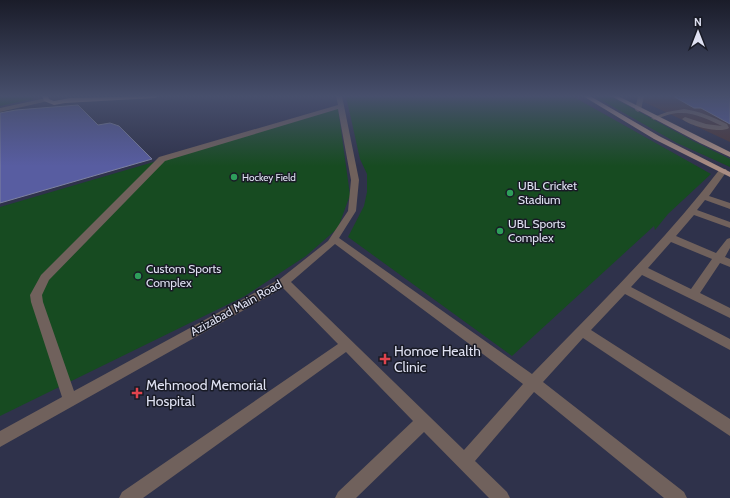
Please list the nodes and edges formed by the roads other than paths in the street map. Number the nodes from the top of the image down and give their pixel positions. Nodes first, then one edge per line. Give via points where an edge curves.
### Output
1 (296, 119) edge
2 (344, 119) edge
3 (624, 119) edge
4 (657, 119) edge
5 (685, 119) dead end
6 (712, 119) edge
7 (716, 148) joint
8 (730, 153) edge
9 (728, 172) edge
10 (704, 197) junction
11 (730, 206) edge
12 (692, 211) junction
13 (730, 226) edge
14 (669, 237) junction
15 (334, 239) junction
16 (730, 241) edge
17 (718, 258) junction
18 (730, 263) edge
19 (640, 269) junction
20 (284, 282) junction
21 (623, 288) junction
22 (693, 295) junction
23 (730, 313) edge
24 (582, 331) junction
25 (346, 345) junction
26 (730, 345) edge
27 (533, 383) junction
28 (70, 400) junction
29 (423, 422) junction
30 (730, 428) edge
31 (0, 439) edge
32 (464, 462) junction
33 (128, 498) edge
34 (344, 498) edge
35 (501, 498) edge
36 (678, 498) edge

1 - 28 street via 162,159 45,278 36,295 37,302
2 - 15 street, Azizabad Main Road via 355,180 352,211
3 - 9 main road
4 - 7 main road
5 - 6 street via 716,129 726,128 725,125
7 - 8 street
9 - 10 street
10 - 11 street
10 - 12 street
12 - 13 street
12 - 14 street
14 - 17 street
14 - 19 street
15 - 20 street, Azizabad Main Road
15 - 27 street
16 - 17 street
17 - 18 street
17 - 22 street
19 - 21 street
19 - 22 street
20 - 25 street
20 - 28 street, Azizabad Main Road
21 - 24 street
21 - 26 street
22 - 23 street
24 - 27 street
24 - 30 street
25 - 29 street
25 - 33 street
27 - 32 street
27 - 36 street
28 - 31 street, Azizabad Main Road
29 - 32 street
29 - 34 street
32 - 35 street

